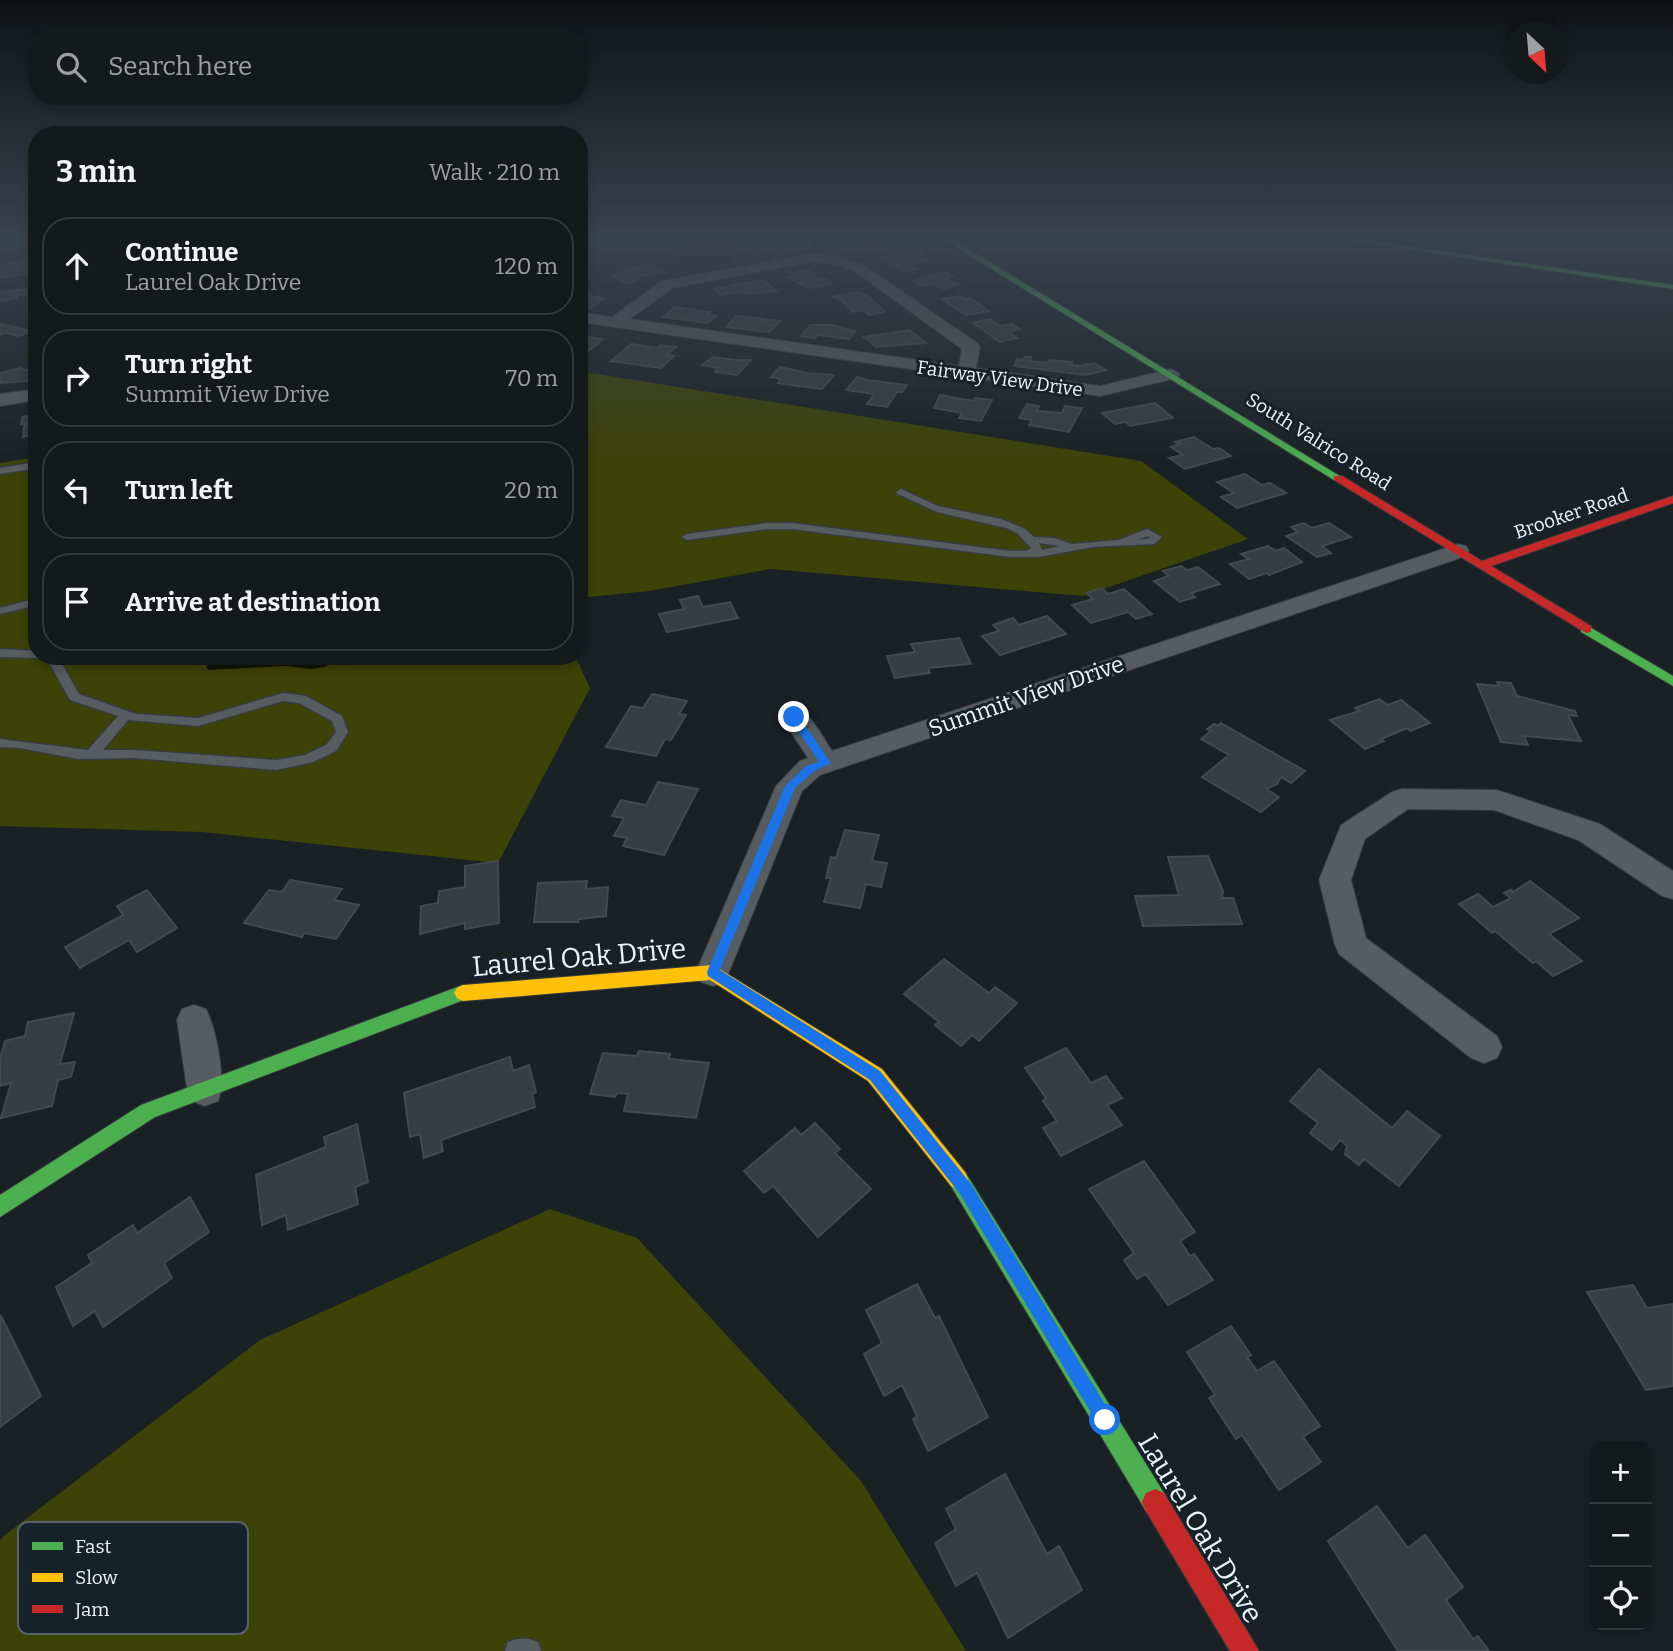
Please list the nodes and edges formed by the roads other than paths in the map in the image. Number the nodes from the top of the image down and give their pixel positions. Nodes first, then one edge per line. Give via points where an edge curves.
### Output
1 (628, 313) edge
2 (923, 313) edge
3 (1070, 313) edge
4 (588, 318) edge
5 (616, 322) junction
6 (966, 374) junction
7 (1171, 374) junction
8 (28, 395) edge
9 (0, 400) edge
10 (28, 466) edge
11 (0, 471) edge
12 (901, 492) dead end
13 (1673, 499) edge
14 (687, 537) dead end
15 (1033, 540) junction
16 (1122, 543) dead end
17 (1071, 547) junction
18 (1458, 551) junction
19 (1028, 554) junction
20 (1482, 565) junction
21 (28, 603) edge
22 (0, 611) edge
23 (0, 653) edge
24 (28, 655) edge
25 (57, 665) edge
26 (1673, 682) edge
27 (126, 715) junction
28 (794, 717) dead end
29 (0, 743) edge
30 (91, 755) junction
31 (825, 763) junction
32 (1673, 887) edge
33 (713, 972) junction
34 (194, 1020) dead end
35 (1484, 1047) dead end
36 (205, 1089) junction
37 (0, 1207) edge
38 (517, 1651) edge
39 (529, 1651) edge
40 (1245, 1651) edge

1 - 5 street
2 - 6 street via 971,347
3 - 7 street, South Valrico Road
4 - 5 street, Fairway View Drive
5 - 6 street, Fairway View Drive
6 - 7 street, Fairway View Drive via 1100,391
7 - 18 street, South Valrico Road
8 - 9 street
10 - 11 lane
12 - 15 lane via 945,512 1003,523
13 - 20 street, Brooker Road
14 - 19 lane via 792,526
15 - 17 lane
15 - 19 lane via 1037,549
16 - 17 lane
17 - 19 lane
18 - 20 street, South Valrico Road
18 - 31 street, Summit View Drive
20 - 26 street, South Valrico Road
21 - 22 lane
23 - 24 lane
25 - 27 lane via 74,697
27 - 30 lane
27 - 30 lane via 198,722 283,697 302,699 338,719 342,732 331,748 308,759 276,765
28 - 31 street
29 - 30 lane
31 - 33 street, Summit View Drive via 810,768 790,786
32 - 35 street via 1589,832 1496,800 1402,799 1352,833 1335,880 1351,945
33 - 36 street, Laurel Oak Drive via 456,994
33 - 40 street, Laurel Oak Drive via 875,1075 965,1189
34 - 36 street
36 - 37 street, Laurel Oak Drive via 148,1111
38 - 39 lane

